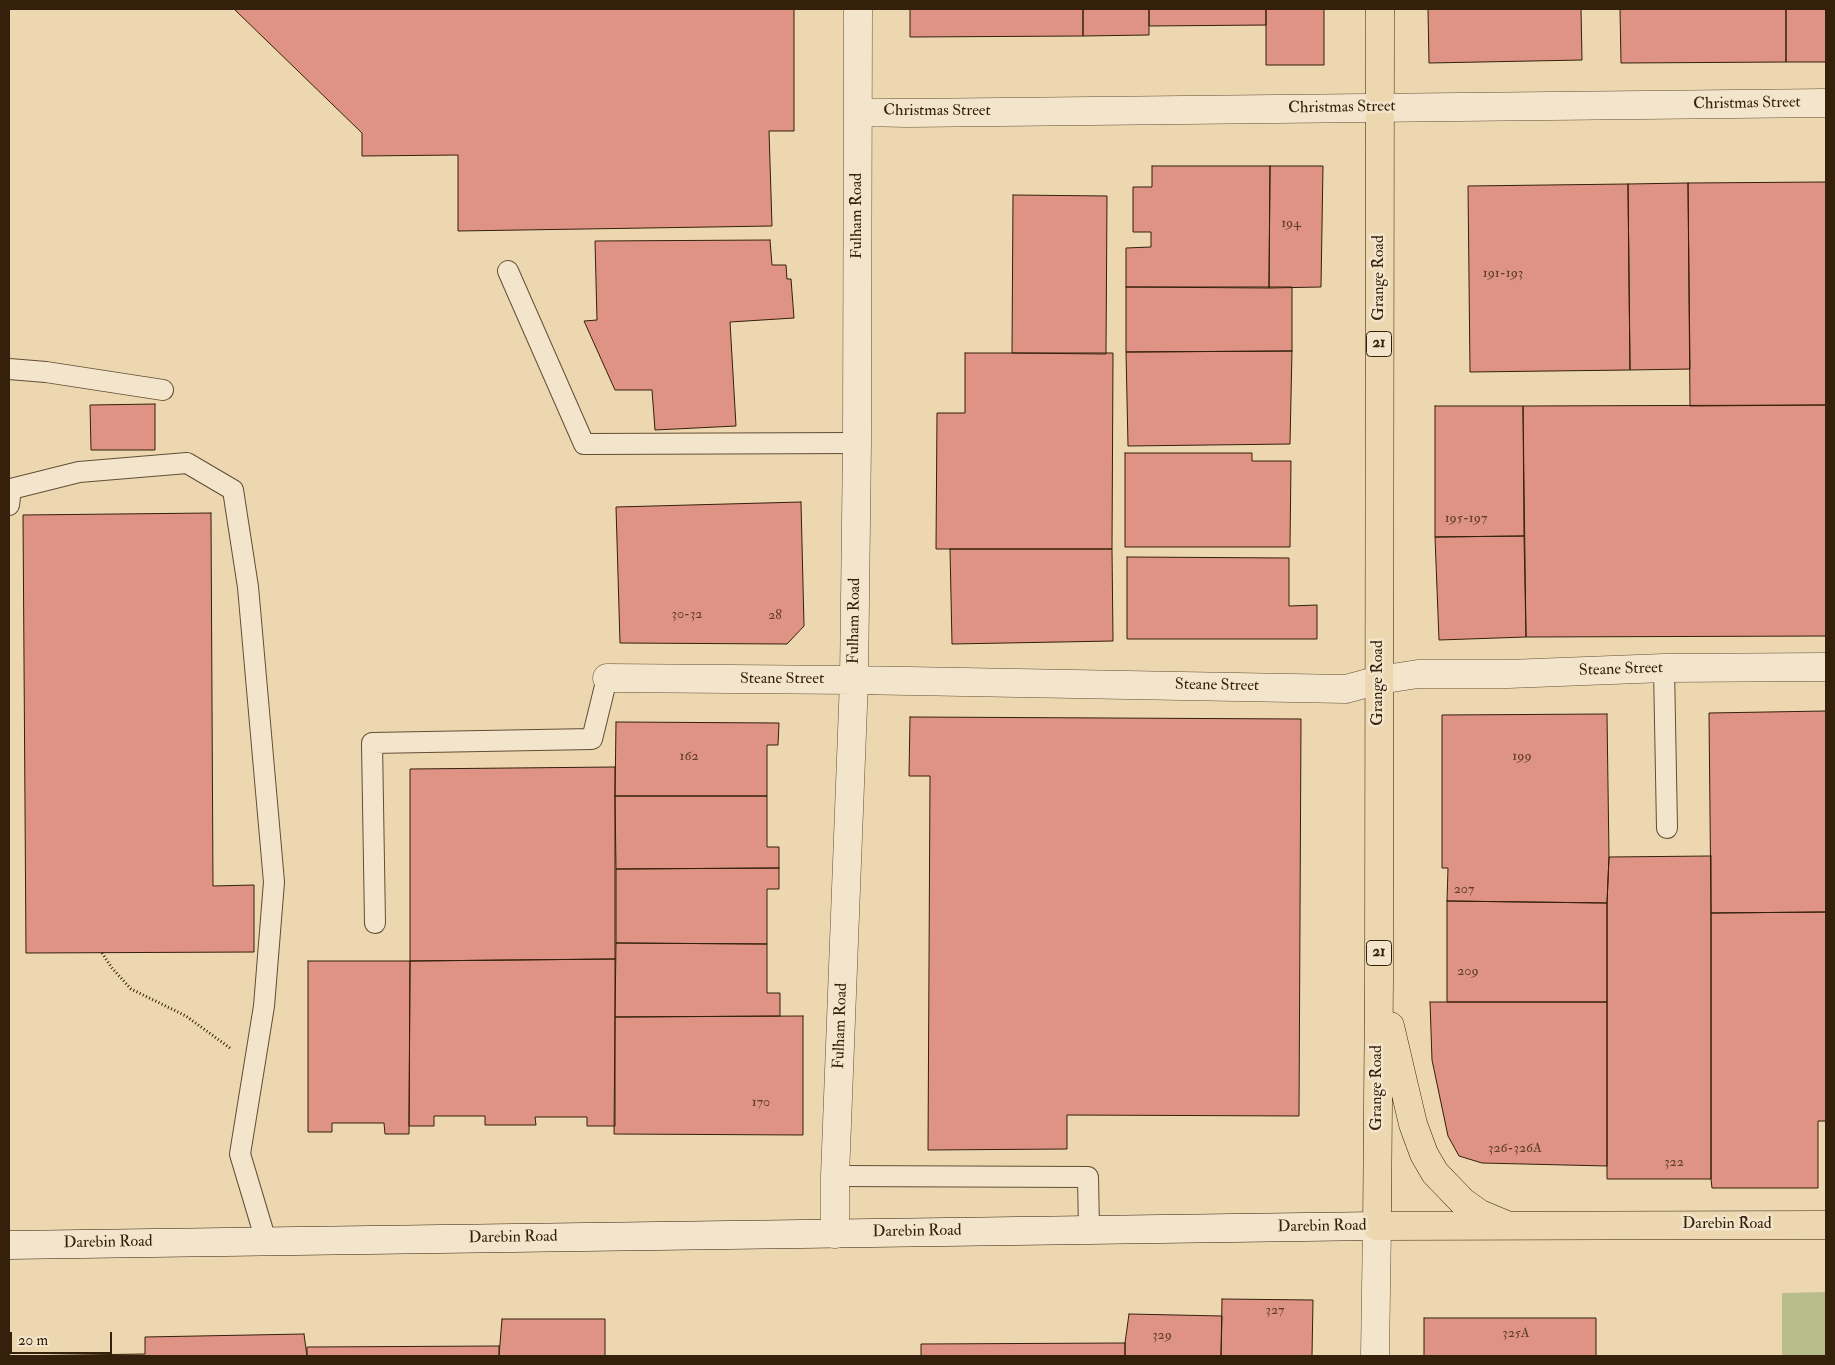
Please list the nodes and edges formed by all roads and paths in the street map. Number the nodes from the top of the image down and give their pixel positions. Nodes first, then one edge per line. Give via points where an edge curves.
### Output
1 (858, 9) edge
2 (1380, 9) edge
3 (1826, 103) edge
4 (1380, 107) junction
5 (858, 112) junction
6 (508, 271) dead end
7 (9, 369) edge
8 (163, 390) dead end
9 (857, 443) junction
10 (9, 505) edge
11 (1826, 666) edge
12 (1664, 668) junction
13 (607, 678) joint
14 (854, 680) junction
15 (1379, 680) junction
16 (1667, 828) dead end
17 (375, 923) dead end
18 (102, 953) dead end
19 (1379, 980) junction
20 (254, 1066) junction
21 (835, 1176) junction
22 (1826, 1225) edge
23 (1377, 1226) junction
24 (1510, 1226) junction
25 (1089, 1230) junction
26 (835, 1234) junction
27 (266, 1241) junction
28 (9, 1245) edge
29 (1375, 1356) edge

1 - 5 street, Fulham Road
2 - 4 main road, Grange Road / 21
3 - 4 street, Christmas Street
4 - 5 street, Christmas Street
4 - 15 main road, Grange Road / 21
5 - 9 street, Fulham Road
6 - 9 lane via 584,444
7 - 8 lane
9 - 14 street, Fulham Road
10 - 20 lane via 11,489 79,472 187,463 234,490 248,587 274,882 264,1006
11 - 12 street, Steane Street
12 - 15 street, Steane Street via 1418,674
12 - 16 lane
13 - 14 street, Steane Street
13 - 17 lane via 592,739 372,743
14 - 15 street, Steane Street via 1346,689
14 - 21 street, Fulham Road
15 - 19 main road, Grange Road / 21
18 - 20 path via 131,988 186,1016
19 - 23 main road, Grange Road / 21
19 - 24 main road via 1407,1100 1424,1154 1435,1173 1462,1202 1480,1214
20 - 27 lane via 240,1154
21 - 25 lane via 1088,1177
21 - 26 street, Fulham Road
22 - 24 main road, Darebin Road
23 - 24 main road, Darebin Road
23 - 25 street, Darebin Road
23 - 29 street, Grange Road
25 - 26 street, Darebin Road
26 - 27 street, Darebin Road
27 - 28 street, Darebin Road

